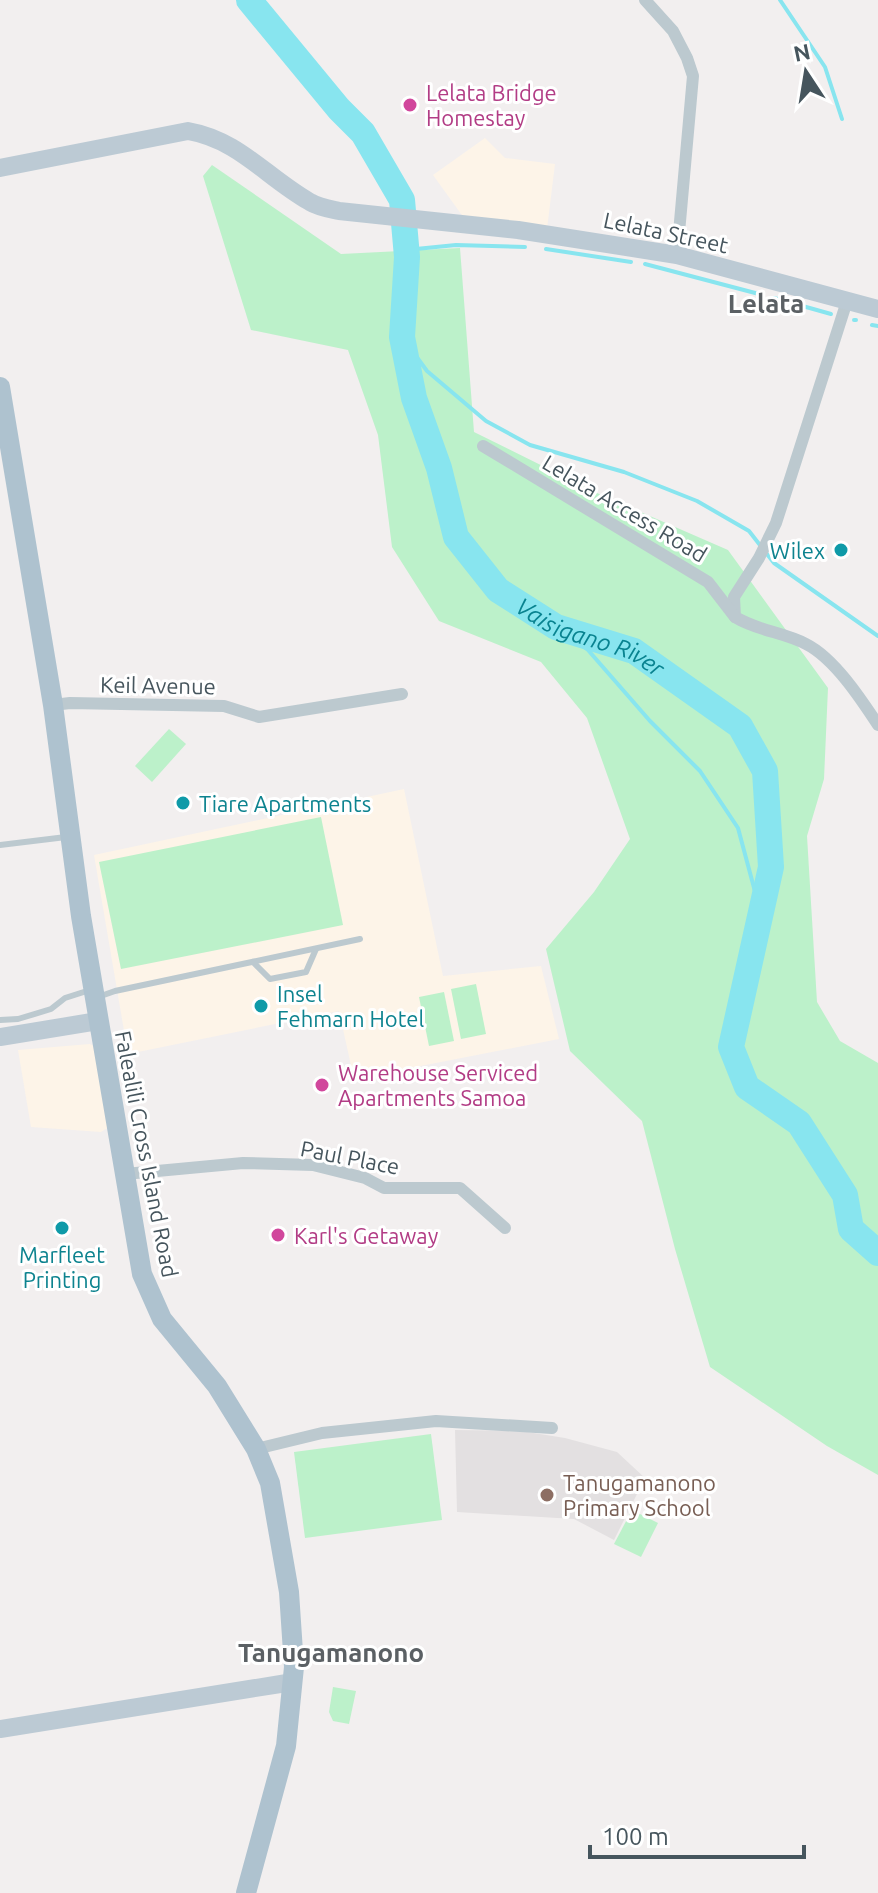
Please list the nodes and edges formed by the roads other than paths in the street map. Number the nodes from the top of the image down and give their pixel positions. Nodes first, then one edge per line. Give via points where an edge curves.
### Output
1 (645, 0) edge
2 (0, 168) edge
3 (677, 255) junction
4 (847, 301) junction
5 (878, 309) edge
6 (0, 387) edge
7 (483, 446) dead end
8 (735, 617) junction
9 (402, 694) dead end
10 (53, 705) junction
11 (878, 725) edge
12 (70, 837) junction
13 (0, 845) edge
14 (360, 939) dead end
15 (316, 949) junction
16 (253, 962) junction
17 (94, 994) junction
18 (0, 1020) edge
19 (98, 1021) junction
20 (0, 1037) edge
21 (125, 1174) junction
22 (505, 1228) dead end
23 (552, 1428) dead end
24 (256, 1449) junction
25 (293, 1682) junction
26 (0, 1729) edge
27 (246, 1893) edge

1 - 3 street via 673,31 693,76
2 - 3 main road, Lelata Street via 188,131 211,135 239,151 312,204
3 - 4 main road, Lelata Street
4 - 5 main road, Lelata Street
4 - 8 street via 776,523 734,597
6 - 10 main road, Falealili Cross Island Road
7 - 8 street, Lelata Access Road via 708,582
8 - 11 street, Lelata Access Road via 810,645 842,674
9 - 10 street, Keil Avenue via 259,717 224,706
10 - 12 main road, Falealili Cross Island Road
12 - 13 lane
12 - 17 main road, Falealili Cross Island Road
14 - 15 lane
15 - 16 lane
15 - 16 lane via 306,972 270,979
16 - 17 lane
17 - 18 lane
17 - 19 main road, Falealili Cross Island Road
19 - 20 main road
19 - 21 main road, Falealili Cross Island Road
21 - 22 street, Paul Place via 243,1163 313,1165 384,1188 460,1188
21 - 24 main road, Falealili Cross Island Road via 142,1274 152,1300 233,1409
23 - 24 street via 436,1421 322,1433
24 - 25 main road, Falealili Cross Island Road via 270,1483 289,1592
25 - 26 main road
25 - 27 main road, Falealili Cross Island Road via 286,1746

